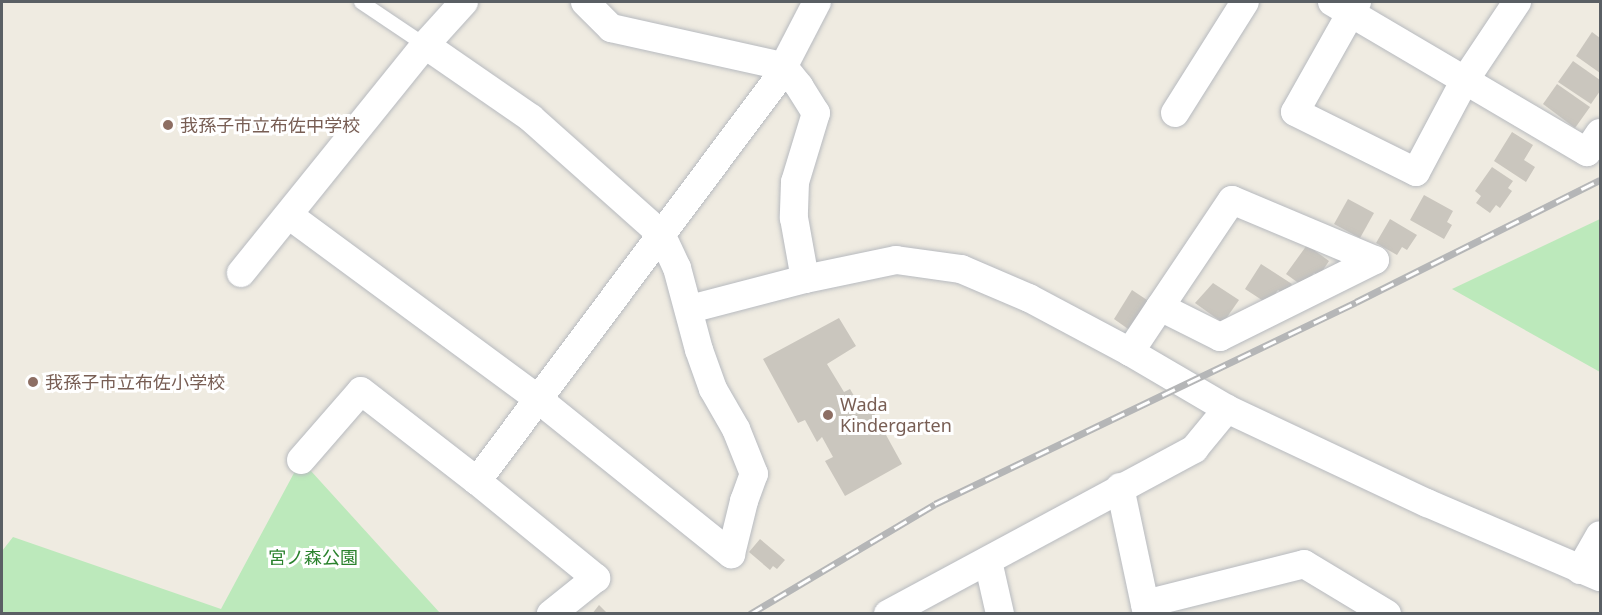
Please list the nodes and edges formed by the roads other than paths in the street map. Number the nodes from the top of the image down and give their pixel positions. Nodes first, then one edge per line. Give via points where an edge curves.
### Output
1 (361, 2) edge
2 (464, 2) edge
3 (585, 2) edge
4 (817, 2) edge
5 (1245, 2) edge
6 (1517, 2) edge
7 (1346, 5) edge
8 (425, 45) junction
9 (783, 66) junction
10 (1465, 80) junction
11 (1175, 113) dead end
12 (1600, 133) edge
13 (290, 216) junction
14 (661, 234) junction
15 (241, 273) dead end
16 (805, 279) junction
17 (1160, 307) junction
18 (690, 309) junction
19 (1130, 352) junction
20 (538, 399) junction
21 (1227, 409) junction
22 (301, 460) dead end
23 (477, 481) junction
24 (1120, 487) junction
25 (1600, 535) edge
26 (988, 561) junction
27 (1590, 574) edge
28 (1146, 609) edge
29 (552, 614) edge
30 (888, 614) edge
31 (1000, 614) edge
32 (1387, 614) edge

1 - 8 lane
2 - 8 street
3 - 9 street via 611,28
4 - 9 street
5 - 11 street
6 - 10 street
7 - 10 street
7 - 10 street via 1295,112 1416,172
8 - 13 street
8 - 14 street via 531,118
9 - 14 street via 776,81
9 - 16 street via 816,113 795,182 794,218
10 - 12 street via 1587,152
13 - 15 street
13 - 20 street
14 - 18 street
14 - 20 street
16 - 18 street
16 - 19 street via 896,260 961,269 1029,298
17 - 17 street via 1232,200 1375,260 1220,337
17 - 19 street
18 - 20 street via 713,389 736,429 754,474 731,554
19 - 21 street
20 - 23 street
21 - 24 street via 1194,449
21 - 27 street
22 - 23 street via 361,391
23 - 29 street via 596,578
24 - 26 street
24 - 28 street
25 - 27 street
26 - 30 street
26 - 31 street
28 - 32 street via 1304,564

